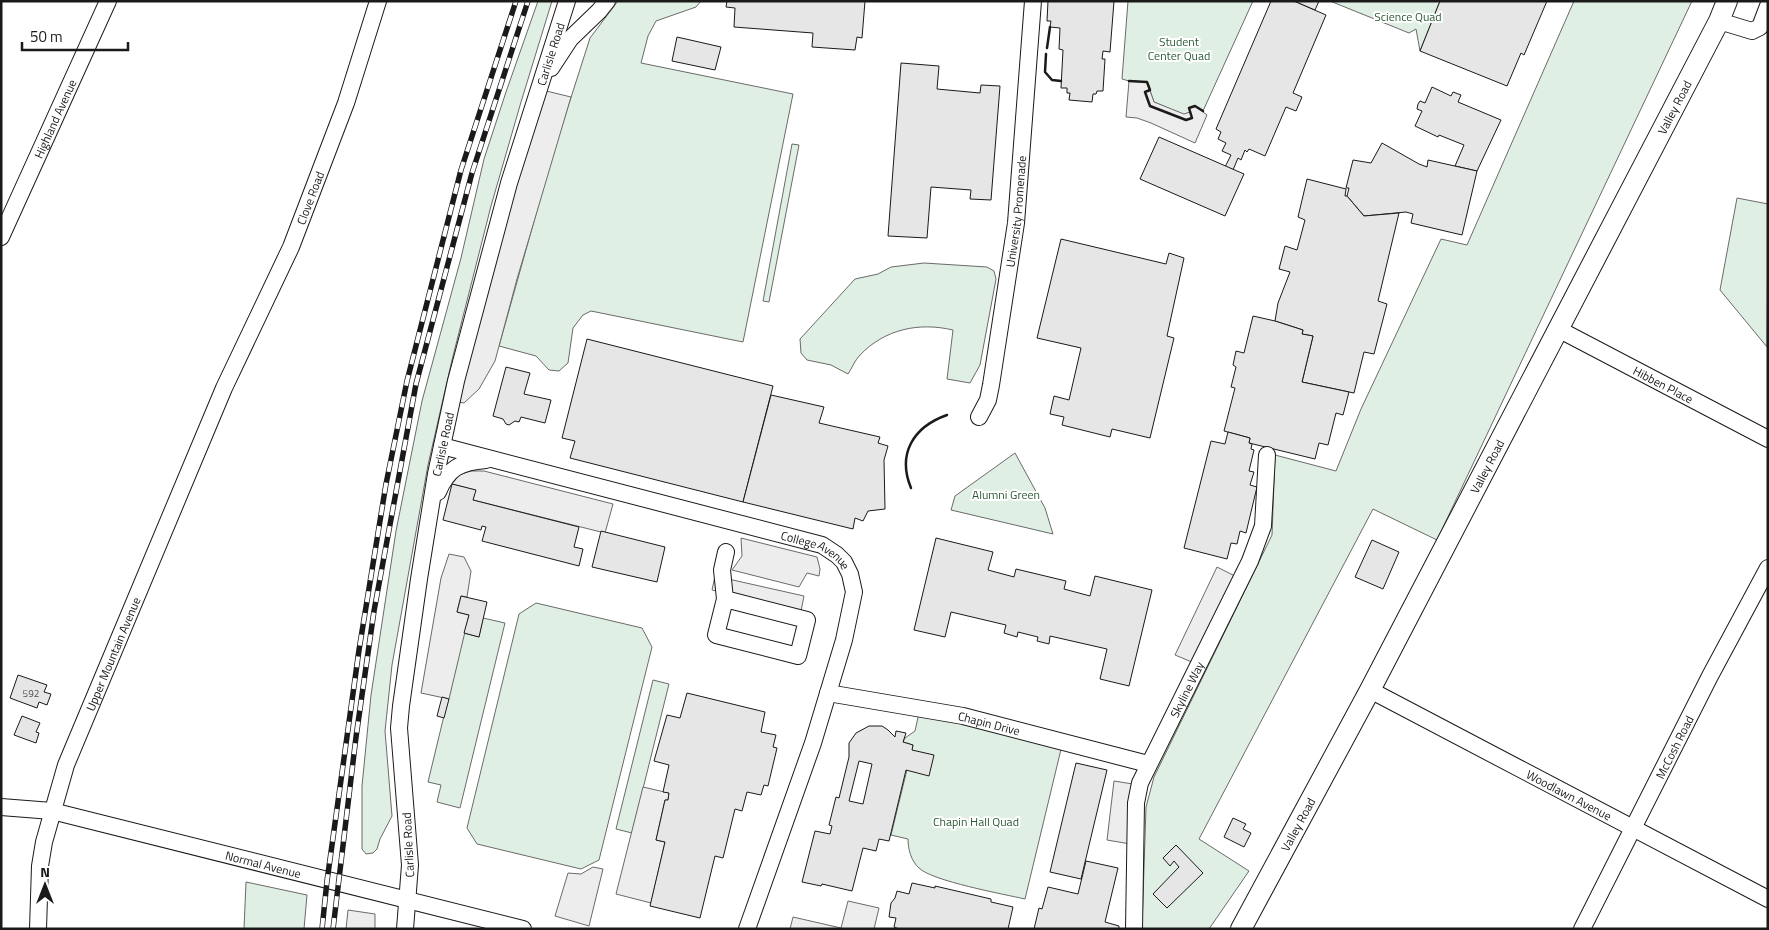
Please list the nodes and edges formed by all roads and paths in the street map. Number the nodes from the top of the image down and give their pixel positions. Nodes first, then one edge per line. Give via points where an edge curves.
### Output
1 (108, 1) edge
2 (378, 1) edge
3 (567, 1) edge
4 (606, 1) edge
5 (1033, 1) edge
6 (1727, 1) edge
7 (1768, 6) edge
8 (1719, 20) junction
9 (538, 89) junction
10 (1, 237) edge
11 (1558, 329) junction
12 (224, 388) joint
13 (979, 417) dead end
14 (1768, 439) edge
15 (442, 446) junction
16 (1268, 455) dead end
17 (492, 459) junction
18 (429, 515) junction
19 (726, 552) dead end
20 (1768, 568) edge
21 (725, 599) junction
22 (1370, 690) junction
23 (828, 693) junction
24 (1148, 764) junction
25 (1, 807) edge
26 (52, 811) junction
27 (1633, 829) junction
28 (1768, 898) edge
29 (409, 900) junction
30 (38, 929) edge
31 (406, 929) edge
32 (523, 929) edge
33 (747, 929) edge
34 (1134, 929) edge
35 (1241, 929) edge
36 (1582, 929) edge

1 - 10 street, Highland Avenue
2 - 12 street, Clove Road via 346,103 291,247
3 - 9 street, Carlisle Road
4 - 9 street via 570,39
5 - 13 street, University Promenade via 1015,232 991,385
6 - 8 main road, Valley Road
7 - 8 street via 1760,27 1752,31
8 - 11 main road, Valley Road
9 - 15 street, Carlisle Road via 484,271
11 - 14 street, Hibben Place
11 - 22 main road, Valley Road
12 - 26 street, Upper Mountain Avenue via 66,765
15 - 17 street, College Avenue
15 - 18 street, Carlisle Road
16 - 24 street, Skyline Way via 1263,526 1250,561
17 - 18 street via 468,462 448,473
17 - 23 street, College Avenue via 822,545 837,555 850,574 854,592
18 - 29 street, Carlisle Road via 399,728 409,841
19 - 21 street via 722,570
20 - 27 street, McCosh Road
21 - 21 street via 807,620 798,656 716,635
22 - 27 street, Woodlawn Avenue
22 - 35 main road, Valley Road
23 - 24 street, Chapin Drive via 963,716
23 - 33 street, College Avenue
24 - 34 street, Skyline Way via 1136,803
25 - 26 street, Normal Avenue
26 - 29 street, Normal Avenue
26 - 30 street, Upper Mountain Avenue via 40,866
27 - 28 street, Woodlawn Avenue
27 - 36 street, McCosh Road
29 - 31 street, Carlisle Road
29 - 32 street, Normal Avenue

